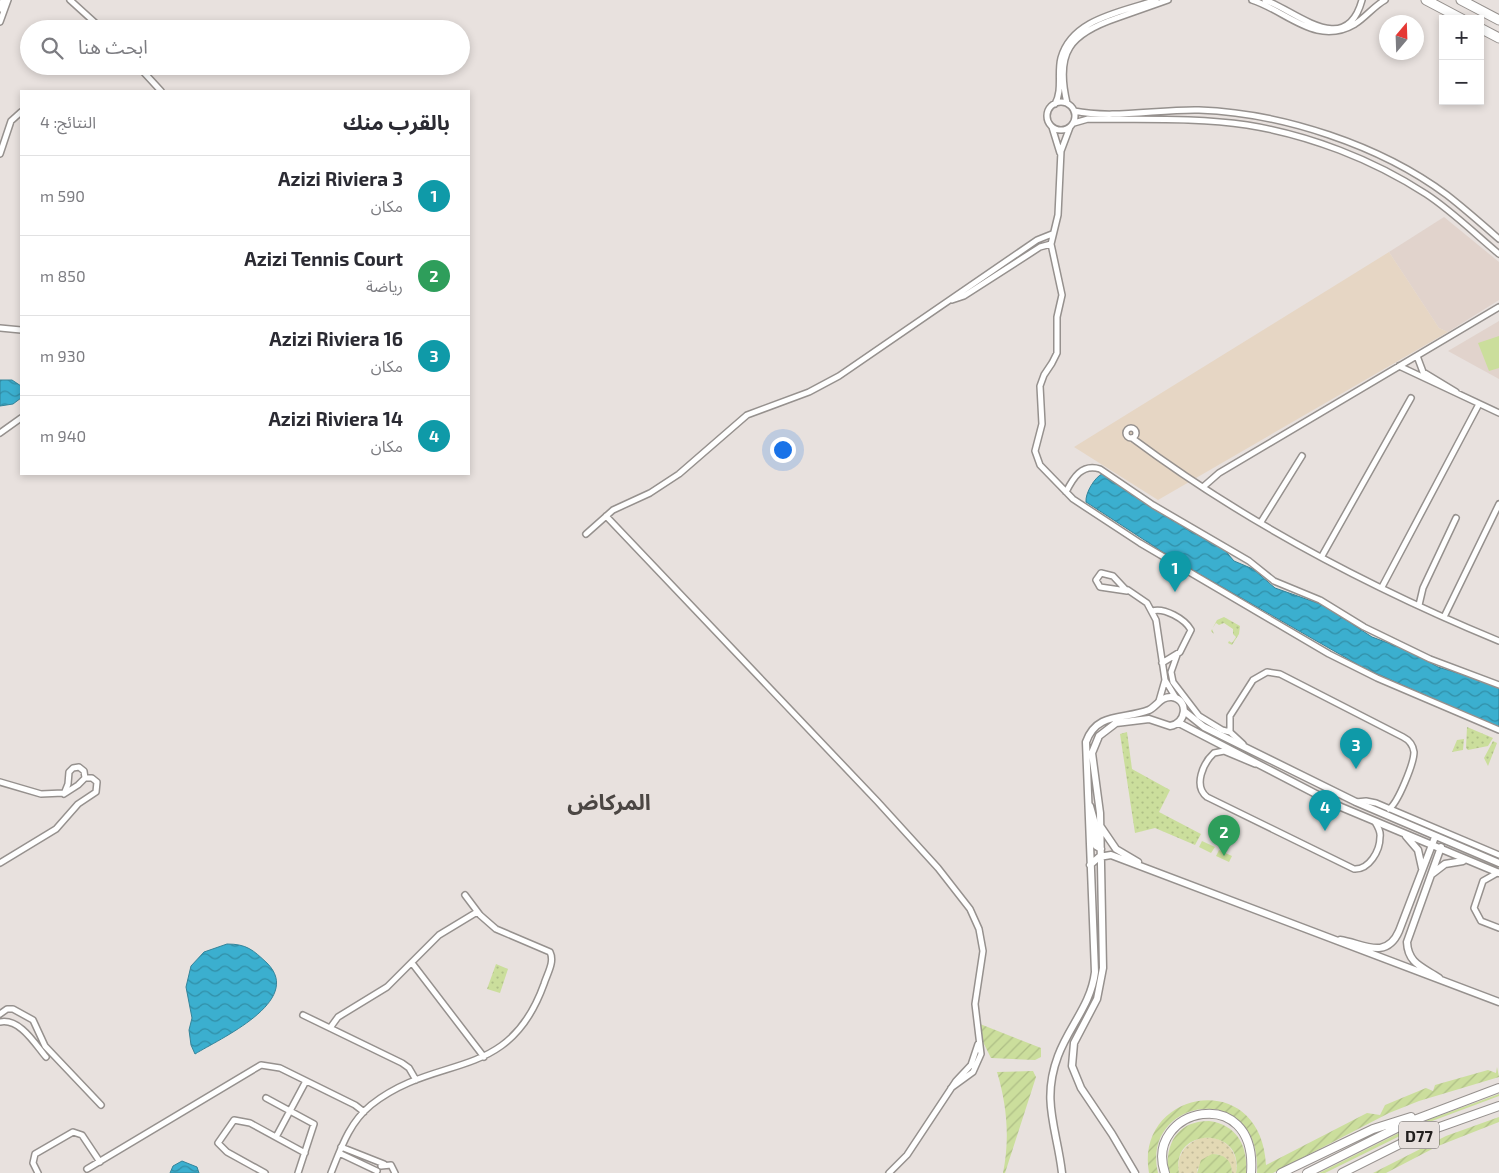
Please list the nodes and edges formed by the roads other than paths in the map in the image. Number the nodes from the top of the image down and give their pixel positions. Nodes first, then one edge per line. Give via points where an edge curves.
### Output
1 (3, 0) edge
2 (8, 0) edge
3 (70, 0) edge
4 (1156, 0) edge
5 (1168, 0) edge
6 (1252, 0) edge
7 (1265, 0) edge
8 (1362, 0) edge
9 (1385, 0) edge
10 (1426, 0) edge
11 (1460, 0) edge
12 (0, 9) edge
13 (1454, 15) edge
14 (92, 20) edge
15 (1499, 20) edge
16 (0, 22) edge
17 (1484, 30) edge
18 (1499, 38) edge
19 (146, 75) edge
20 (160, 90) edge
21 (1055, 104) junction
22 (1067, 104) junction
23 (1074, 111) junction
24 (20, 113) edge
25 (1072, 125) junction
26 (1052, 127) junction
27 (0, 154) edge
28 (1060, 157) junction
29 (1052, 234) junction
30 (1499, 239) edge
31 (1050, 244) junction
32 (1499, 254) edge
33 (988, 278) junction
34 (1499, 307) edge
35 (0, 328) edge
36 (20, 330) edge
37 (1417, 356) junction
38 (1399, 366) junction
39 (1458, 394) junction
40 (1411, 398) dead end
41 (1479, 404) junction
42 (1499, 414) edge
43 (20, 419) edge
44 (0, 433) edge
45 (1132, 438) dead end
46 (1302, 456) dead end
47 (1203, 487) junction
48 (1066, 492) junction
49 (1499, 504) edge
50 (606, 516) junction
51 (1456, 518) dead end
52 (1262, 522) junction
53 (586, 534) dead end
54 (1322, 556) junction
55 (1382, 587) junction
56 (1128, 590) junction
57 (1419, 605) junction
58 (1152, 611) junction
59 (1444, 618) junction
60 (1499, 641) edge
61 (1177, 655) junction
62 (1162, 662) junction
63 (1165, 680) junction
64 (1499, 685) edge
65 (1176, 698) junction
66 (1158, 703) junction
67 (1184, 711) junction
68 (1158, 721) junction
69 (1179, 723) junction
70 (1499, 730) edge
71 (1230, 732) junction
72 (1260, 755) junction
73 (1258, 765) junction
74 (85, 778) junction
75 (0, 782) edge
76 (63, 793) junction
77 (1356, 802) junction
78 (1088, 803) junction
79 (1389, 809) junction
80 (1375, 822) junction
81 (1101, 826) junction
82 (1405, 835) junction
83 (1435, 837) junction
84 (1443, 841) junction
85 (1432, 846) junction
86 (1440, 849) junction
87 (1101, 853) junction
88 (1499, 855) edge
89 (1467, 860) junction
90 (0, 863) edge
91 (1499, 863) edge
92 (1090, 865) junction
93 (1147, 869) junction
94 (1422, 871) junction
95 (1499, 872) edge
96 (1431, 874) junction
97 (466, 895) dead end
98 (477, 912) junction
99 (1499, 928) edge
100 (1331, 940) junction
101 (412, 963) junction
102 (1446, 983) junction
103 (1499, 1002) edge
104 (0, 1014) edge
105 (303, 1015) dead end
106 (0, 1022) edge
107 (330, 1028) junction
108 (46, 1057) dead end
109 (484, 1057) junction
110 (416, 1080) junction
111 (306, 1081) junction
112 (1499, 1088) edge
113 (266, 1098) dead end
114 (101, 1105) dead end
115 (1499, 1106) edge
116 (290, 1111) junction
117 (364, 1112) junction
118 (1428, 1114) junction
119 (276, 1137) junction
120 (341, 1147) junction
121 (305, 1153) junction
122 (339, 1153) junction
123 (357, 1157) junction
124 (100, 1162) junction
125 (384, 1164) junction
126 (1358, 1164) junction
127 (87, 1169) dead end
128 (1164, 1171) edge
129 (377, 1172) edge
130 (38, 1173) edge
131 (264, 1173) edge
132 (298, 1173) edge
133 (331, 1173) edge
134 (395, 1173) edge
135 (889, 1173) edge
136 (1062, 1173) edge
137 (1135, 1173) edge
138 (1251, 1173) edge
139 (1282, 1173) edge
140 (1307, 1173) edge
141 (1342, 1173) edge
142 (1351, 1173) edge

1 - 12 street
2 - 16 street
3 - 14 street
4 - 21 street via 1094,22 1077,32 1062,57
5 - 22 street via 1095,25 1076,38 1064,65
6 - 9 street via 1274,8 1305,28 1324,32 1351,26
7 - 8 street via 1311,25 1332,28 1349,22
10 - 13 highway
11 - 15 highway
17 - 18 highway
19 - 20 street
21 - 22 street
21 - 26 street via 1047,115
22 - 23 street
23 - 25 street
23 - 30 street via 1211,111 1267,118 1311,130 1414,174 1446,195
24 - 27 street via 10,121
25 - 26 street via 1059,130
25 - 28 street via 1064,139
25 - 32 street via 1088,119 1218,122 1308,139 1368,162 1411,185 1440,204
26 - 28 street
28 - 29 street via 1058,210
29 - 31 street
29 - 33 street via 1041,237
31 - 33 street
31 - 48 street via 1062,295 1057,317 1057,352 1041,382 1042,424 1036,455 1042,468
33 - 50 street via 821,387 747,415 679,474
34 - 37 street
35 - 36 street
37 - 38 street
37 - 39 street via 1423,372
38 - 39 street
38 - 47 street via 1219,473
39 - 41 street
40 - 54 street
41 - 42 street
41 - 55 street
43 - 44 street
45 - 47 street
46 - 52 street
47 - 52 street
48 - 64 street via 1082,470 1100,469 1274,581 1315,597 1364,627 1430,660
48 - 70 street via 1160,556 1329,654
49 - 59 street
50 - 53 street
50 - 135 street via 884,808 966,902 976,922 982,944 982,966 975,1004 978,1040 974,1061 951,1088 913,1146
51 - 57 street via 1423,588
52 - 54 street
54 - 55 street
55 - 57 street
56 - 56 street via 1108,574 1096,578 1100,587
56 - 58 street via 1143,599
57 - 59 street
58 - 61 street via 1166,611 1191,628 1191,635
58 - 62 street
59 - 60 street
61 - 62 street
61 - 71 street via 1171,672 1173,682 1199,716
62 - 63 street
63 - 65 street
63 - 66 street
65 - 66 street via 1167,697
65 - 67 street
66 - 68 street via 1155,712
66 - 78 street via 1142,712 1107,719 1090,733 1085,751
67 - 69 street
67 - 72 street via 1198,724
68 - 69 street via 1170,726
68 - 81 street via 1140,719 1116,723 1096,740 1092,758
69 - 73 street
71 - 72 street
71 - 79 street via 1230,716 1253,680 1264,673 1280,674 1411,743 1413,758 1396,802
72 - 77 street
73 - 80 street
73 - 80 street via 1217,751 1200,778 1200,790 1207,798 1354,869 1367,866 1379,844 1380,834
74 - 76 street
74 - 76 street via 81,768 71,769
74 - 90 street via 95,779 98,785 96,792 78,804 56,829
75 - 76 street via 41,794
77 - 79 street via 1369,801
77 - 83 street
78 - 87 street via 1094,820 1096,846
78 - 92 street
79 - 88 street
80 - 82 street
81 - 87 street
81 - 93 street via 1116,848
82 - 85 street
82 - 94 street via 1418,850
83 - 84 street
83 - 85 street
84 - 86 street
84 - 91 street
85 - 86 street
85 - 94 street
86 - 89 street
86 - 96 street
87 - 92 street
87 - 93 street
87 - 137 street via 1102,976 1094,1007 1074,1043 1072,1066 1080,1088
89 - 95 street
89 - 96 street via 1448,863
92 - 136 street via 1096,958 1094,979 1086,1006 1061,1049 1050,1090 1052,1124
93 - 100 street
94 - 100 street via 1400,931 1390,943 1374,948 1346,940
95 - 99 street via 1483,881 1474,908 1482,921
96 - 102 street via 1407,946 1416,964
97 - 98 street
98 - 101 street via 439,935
98 - 109 street via 503,932 546,949 552,958 539,996 525,1022 508,1041
100 - 102 street
101 - 107 street via 381,991 338,1017
101 - 109 street
102 - 103 street
104 - 114 street via 14,1009 32,1020 45,1046
105 - 107 street
106 - 108 street via 18,1026
107 - 110 street via 402,1063
109 - 110 street
110 - 117 street via 386,1094
111 - 116 street
111 - 117 street
111 - 124 street via 274,1066 255,1067
112 - 118 main road, D77
113 - 116 street
115 - 126 main road, D77 via 1429,1131
116 - 119 street
116 - 121 street via 314,1124
117 - 120 street
118 - 139 main road via 1373,1129
118 - 140 main road, D77
119 - 121 street
119 - 131 street via 243,1120 234,1120 218,1144
120 - 122 street
120 - 123 street
121 - 132 street
122 - 123 street
122 - 133 street
123 - 125 street
123 - 129 street
124 - 127 street
124 - 130 street via 82,1135 75,1132 35,1154 33,1163
125 - 129 street
125 - 134 street via 391,1165
126 - 141 main road, D77
126 - 142 main road
128 - 138 main road via 1164,1147 1174,1128 1192,1116 1208,1113 1229,1119 1245,1133 1252,1152

